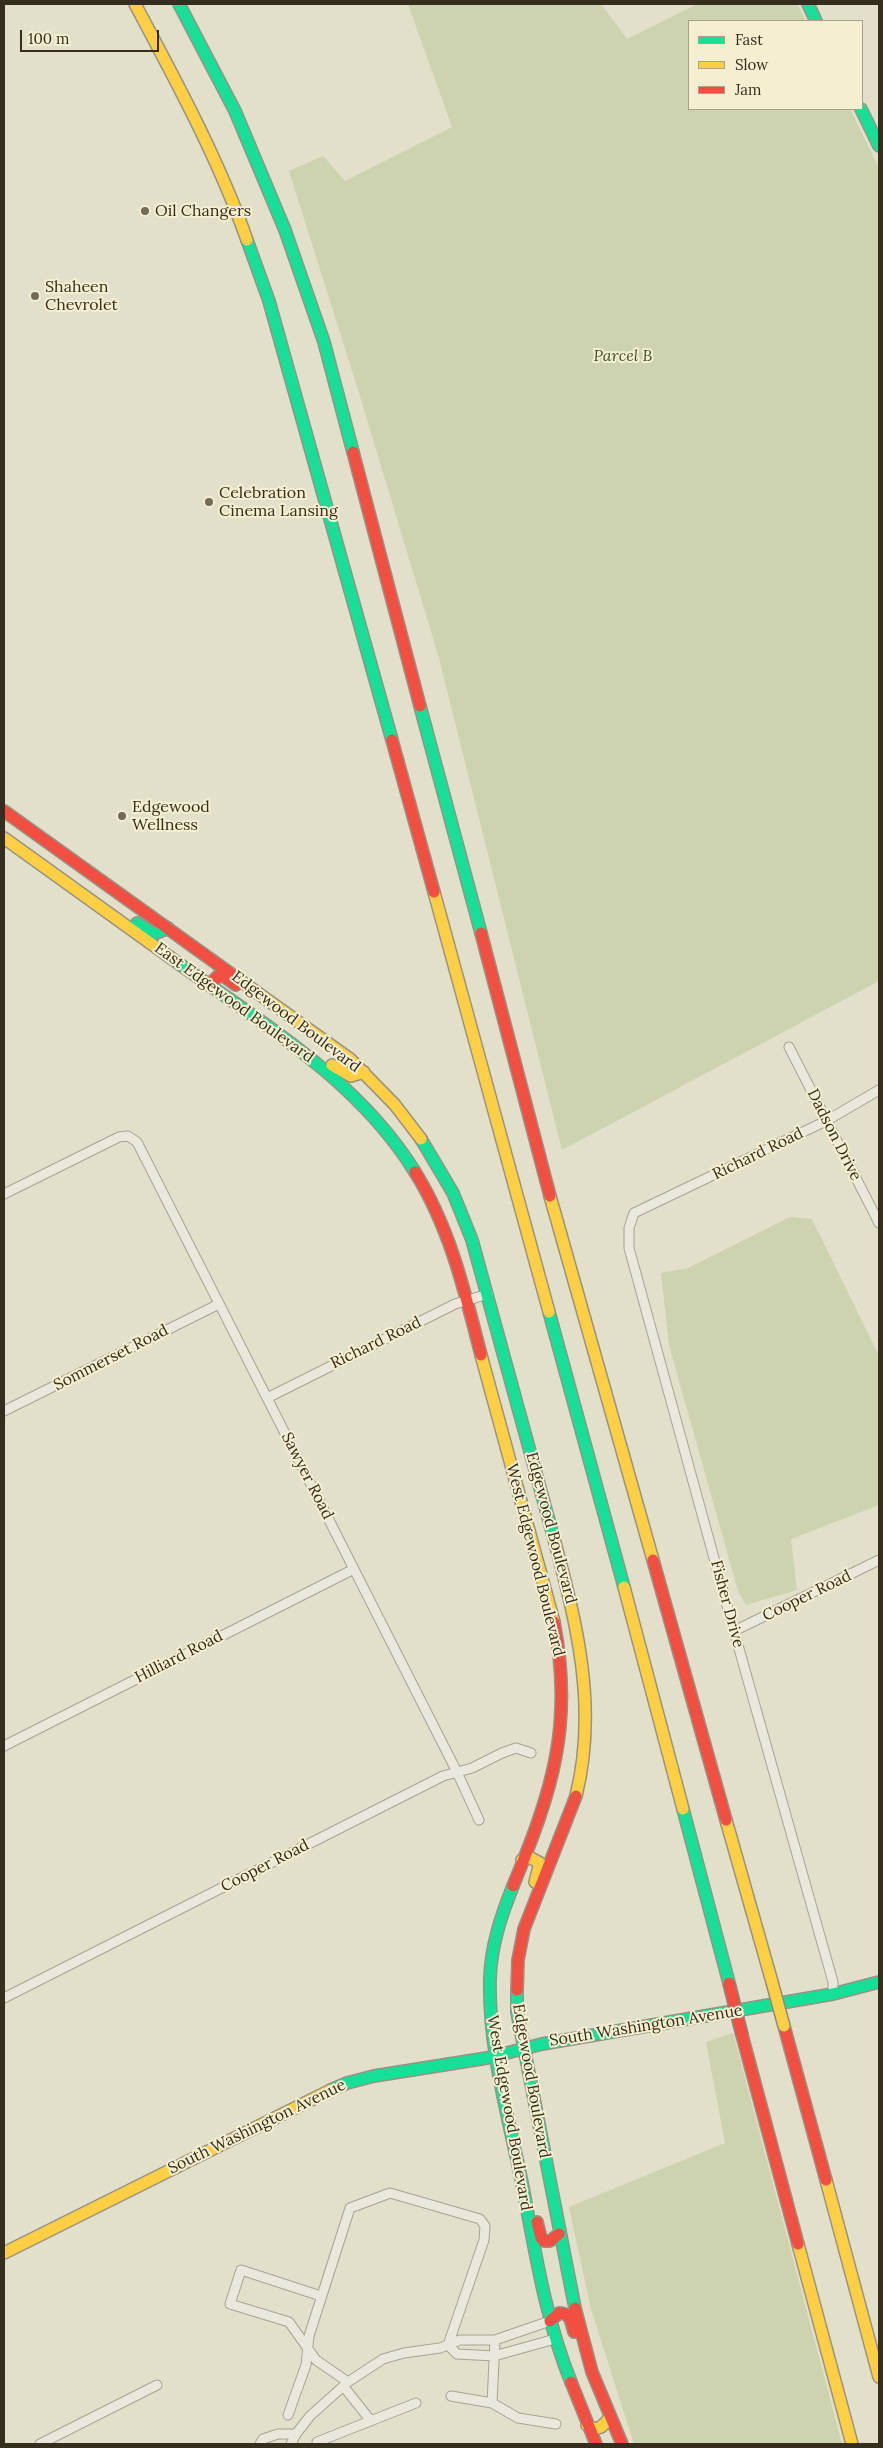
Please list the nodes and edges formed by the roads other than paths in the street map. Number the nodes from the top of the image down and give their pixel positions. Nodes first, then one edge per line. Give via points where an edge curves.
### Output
1 (135, 4) edge
2 (179, 4) edge
3 (808, 4) edge
4 (816, 20) edge
5 (861, 110) edge
6 (879, 146) edge
7 (4, 811) edge
8 (4, 838) edge
9 (81, 893) junction
10 (168, 928) junction
11 (209, 985) junction
12 (287, 1012) junction
13 (279, 1035) junction
14 (788, 1047) dead end
15 (364, 1072) junction
16 (879, 1090) edge
17 (826, 1121) junction
18 (4, 1194) edge
19 (432, 1201) joint
20 (634, 1213) joint
21 (879, 1224) edge
22 (488, 1294) junction
23 (466, 1300) junction
24 (219, 1304) junction
25 (267, 1398) junction
26 (4, 1412) edge
27 (879, 1560) edge
28 (354, 1569) junction
29 (734, 1631) junction
30 (4, 1746) edge
31 (531, 1753) dead end
32 (457, 1772) junction
33 (479, 1820) dead end
34 (522, 1860) junction
35 (524, 1929) junction
36 (879, 1982) edge
37 (833, 1994) junction
38 (4, 1998) edge
39 (523, 2050) junction
40 (496, 2054) junction
41 (519, 2168) junction
42 (560, 2234) junction
43 (4, 2253) edge
44 (321, 2296) junction
45 (550, 2321) junction
46 (555, 2339) junction
47 (494, 2340) junction
48 (448, 2345) junction
49 (308, 2349) junction
50 (494, 2356) junction
51 (592, 2372) junction
52 (879, 2377) edge
53 (346, 2384) junction
54 (157, 2385) dead end
55 (452, 2396) dead end
56 (416, 2403) dead end
57 (492, 2403) junction
58 (288, 2416) dead end
59 (610, 2418) junction
60 (371, 2421) junction
61 (556, 2424) dead end
62 (587, 2425) junction
63 (296, 2434) junction
64 (317, 2442) dead end
65 (40, 2444) edge
66 (260, 2444) edge
67 (291, 2444) edge
68 (596, 2444) edge
69 (622, 2444) edge
70 (852, 2444) edge

1 - 70 main road, bridge via 187,101 235,206 269,301 346,567 603,1511
2 - 52 main road, bridge via 235,111 285,230 324,342 546,1180 772,1982
3 - 4 main road
5 - 6 main road
7 - 10 main road, Edgewood Boulevard
8 - 9 main road, East Edgewood Boulevard
9 - 10 main road via 97,895 148,932 160,933
9 - 11 main road, East Edgewood Boulevard
10 - 12 main road, Edgewood Boulevard
11 - 12 main road via 218,976 225,977 275,1013
11 - 13 main road, East Edgewood Boulevard
12 - 15 main road, Edgewood Boulevard
13 - 15 main road via 297,1037 342,1074 358,1076
13 - 19 main road, East Edgewood Boulevard via 328,1071 368,1108 394,1139
14 - 17 street, Dadson Drive
15 - 22 main road, Edgewood Boulevard via 395,1104 437,1162 463,1216
16 - 17 street, Richard Road
17 - 20 street, Richard Road
17 - 21 street, Dadson Drive
18 - 24 street, Sawyer Road via 128,1136 138,1142
19 - 23 main road, West Edgewood Boulevard
20 - 29 street, Fisher Drive via 629,1228 630,1248
22 - 23 street, Richard Road
22 - 35 main road, Edgewood Boulevard via 574,1611 584,1658 587,1693 586,1733 574,1801
23 - 25 street, Richard Road
23 - 34 main road, West Edgewood Boulevard via 561,1660 562,1730 557,1764 538,1825
24 - 25 street, Sawyer Road
24 - 26 street, Sommerset Road
25 - 28 street, Sawyer Road
27 - 29 street, Cooper Road
28 - 30 street, Hilliard Road
28 - 32 street, Sawyer Road
29 - 37 street, Fisher Drive via 833,1982
31 - 32 street, Cooper Road via 516,1748
32 - 33 street, Sawyer Road
32 - 38 street, Cooper Road via 443,1776
34 - 35 main road via 529,1857 540,1863 522,1914
34 - 40 main road, West Edgewood Boulevard via 508,1894 493,1949 491,2014
35 - 39 main road, Edgewood Boulevard via 516,1985
36 - 37 main road, South Washington Avenue
37 - 39 main road, South Washington Avenue via 542,2044
39 - 40 main road, South Washington Avenue
39 - 42 main road, Edgewood Boulevard
40 - 41 main road, West Edgewood Boulevard
40 - 43 main road, South Washington Avenue via 347,2083
41 - 42 main road via 529,2184 540,2238 550,2241
41 - 45 main road, West Edgewood Boulevard
42 - 51 main road, Edgewood Boulevard via 569,2284
44 - 48 street via 350,2208 390,2192 480,2218 485,2226 484,2240
44 - 49 street
44 - 49 street via 241,2270 230,2304 289,2322
45 - 46 main road, West Edgewood Boulevard
45 - 47 street
45 - 51 main road via 560,2313 569,2316 584,2364
46 - 50 street
46 - 62 main road, West Edgewood Boulevard
47 - 48 street via 460,2340
47 - 50 street
48 - 50 street via 457,2354
48 - 53 street via 383,2359
49 - 53 street via 316,2360
49 - 58 street via 306,2365
50 - 57 street
51 - 59 main road, Edgewood Boulevard
53 - 60 street
53 - 63 street via 310,2416
54 - 65 street
55 - 57 street
56 - 60 street
57 - 61 street via 518,2418
59 - 62 main road via 601,2427 594,2429
59 - 69 main road, Edgewood Boulevard
60 - 64 street
62 - 68 main road, West Edgewood Boulevard
63 - 66 street via 278,2434 263,2439
63 - 67 street

